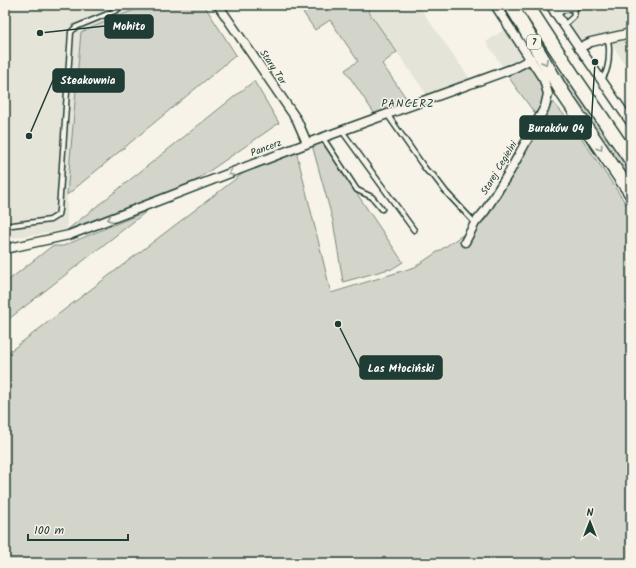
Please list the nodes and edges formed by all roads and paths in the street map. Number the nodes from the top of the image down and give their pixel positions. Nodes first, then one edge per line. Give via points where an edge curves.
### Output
1 (122, 5) edge
2 (218, 5) edge
3 (495, 5) edge
4 (510, 5) edge
5 (527, 5) edge
6 (550, 5) edge
7 (575, 6) edge
8 (555, 13) junction
9 (563, 25) junction
10 (631, 33) edge
11 (608, 38) junction
12 (579, 48) junction
13 (531, 59) junction
14 (601, 80) junction
15 (387, 114) junction
16 (631, 123) edge
17 (342, 131) junction
18 (323, 138) junction
19 (306, 143) junction
20 (631, 160) edge
21 (631, 193) edge
22 (382, 209) dead end
23 (475, 223) junction
24 (5, 226) edge
25 (414, 230) dead end
26 (465, 242) dead end
27 (5, 249) edge

1 - 24 lane via 117,10 76,27 71,32 58,215 50,220
2 - 19 street, Stary Tor via 297,120
3 - 13 street, Starej Cegielni
4 -> 21 highway, 7 via 571,106
5 - 20 highway, 7
6 - 8 street
7 - 8 street
7 - 9 lane via 573,18
8 - 9 street
9 - 12 street
10 - 11 street
11 - 12 street
11 - 14 lane via 607,71
12 - 14 street
13 - 15 street, Pancerz via 510,70
13 - 23 street, Starej Cegielni via 546,86 547,104 505,178
14 - 16 street
15 - 17 street, Pancerz
15 - 23 lane via 428,172
17 - 18 street, Pancerz
17 - 25 lane
18 - 19 street, Pancerz
18 - 22 lane via 357,190 372,197
19 -> 27 street, Pancerz via 69,235
23 - 26 street, Starej Cegielni

